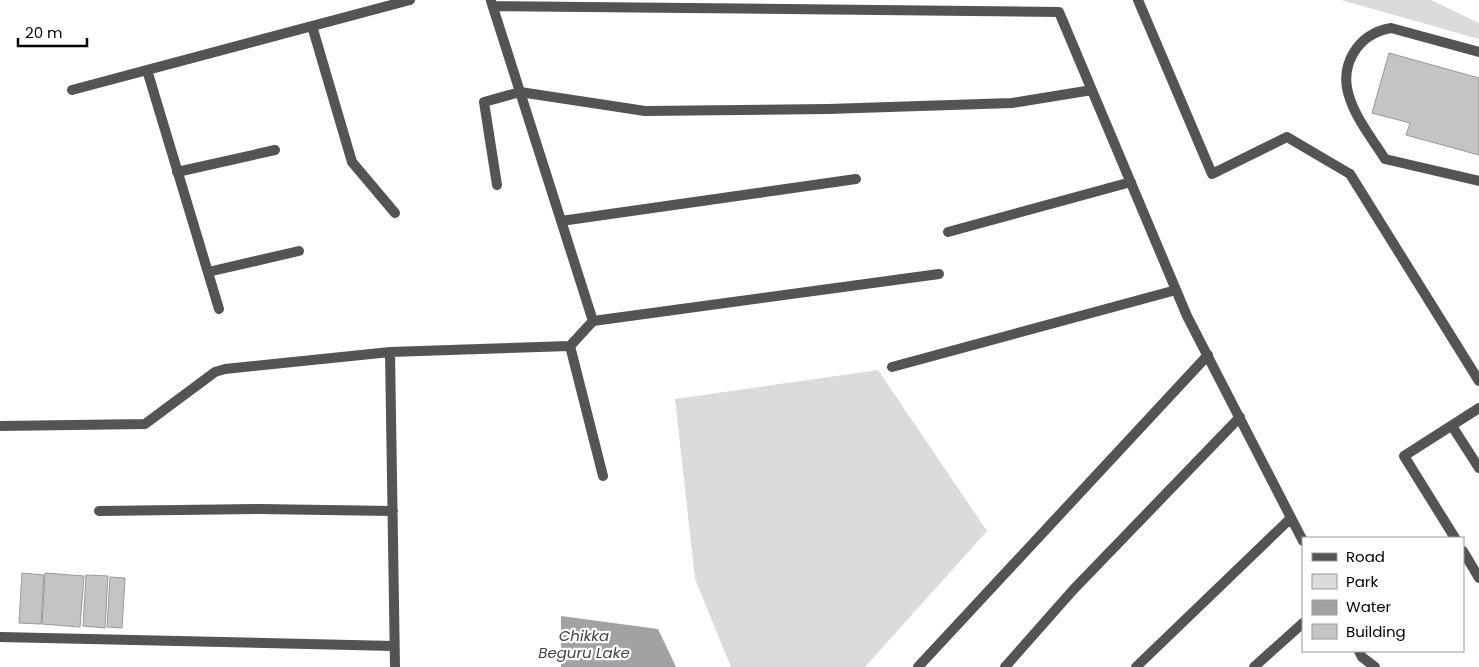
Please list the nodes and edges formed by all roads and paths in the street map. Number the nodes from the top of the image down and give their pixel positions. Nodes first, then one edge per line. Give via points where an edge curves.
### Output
1 (410, 0) edge
2 (1138, 0) edge
3 (492, 3) edge
4 (312, 26) junction
5 (1479, 52) edge
6 (147, 70) junction
7 (72, 90) dead end
8 (1092, 90) junction
9 (520, 92) junction
10 (275, 150) dead end
11 (178, 172) junction
12 (856, 179) dead end
13 (1479, 180) edge
14 (1131, 182) junction
15 (497, 186) dead end
16 (395, 212) dead end
17 (561, 221) junction
18 (948, 232) dead end
19 (299, 251) dead end
20 (208, 272) junction
21 (939, 274) dead end
22 (1176, 290) junction
23 (219, 309) dead end
24 (593, 322) junction
25 (570, 346) junction
26 (390, 352) junction
27 (1208, 355) junction
28 (892, 366) dead end
29 (1479, 381) edge
30 (1479, 408) edge
31 (1240, 417) junction
32 (0, 426) edge
33 (1452, 426) junction
34 (1479, 468) edge
35 (603, 476) dead end
36 (100, 511) dead end
37 (392, 511) junction
38 (1291, 518) junction
39 (1454, 537) edge
40 (1302, 539) edge
41 (1464, 553) edge
42 (1479, 578) edge
43 (1302, 624) edge
44 (0, 637) edge
45 (394, 646) junction
46 (1361, 654) edge
47 (394, 667) edge
48 (918, 667) edge
49 (1005, 667) edge
50 (1136, 667) edge
51 (1254, 667) edge
52 (1358, 667) edge
53 (1375, 667) edge

1 - 4 street
2 - 29 street via 1212,174 1287,137 1350,174
3 - 8 street via 1059,12
3 - 9 street
4 - 6 street
4 - 16 street via 352,162
5 - 13 street via 1391,28 1380,30 1369,35 1353,52 1346,83 1353,107 1385,159
6 - 7 street
6 - 11 street
8 - 9 street via 1012,103 828,110 645,111
8 - 14 street
9 - 15 street via 484,102
9 - 17 street
10 - 11 street
11 - 20 street
12 - 17 street
14 - 18 street
14 - 22 street
17 - 24 street
19 - 20 street
20 - 23 street
21 - 24 street
22 - 27 street
22 - 28 street
24 - 25 street
25 - 26 street
25 - 35 street
26 - 32 street via 224,369 215,372 145,424
26 - 37 street
27 - 31 street
27 - 48 street
30 - 33 street
31 - 38 street
31 - 49 street via 1073,590
33 - 34 street
33 - 39 street via 1404,456
36 - 37 street
37 - 45 street
38 - 40 street
38 - 50 street
41 - 42 street
43 - 51 street
44 - 45 street
45 - 47 street
46 - 52 street
46 - 53 street

